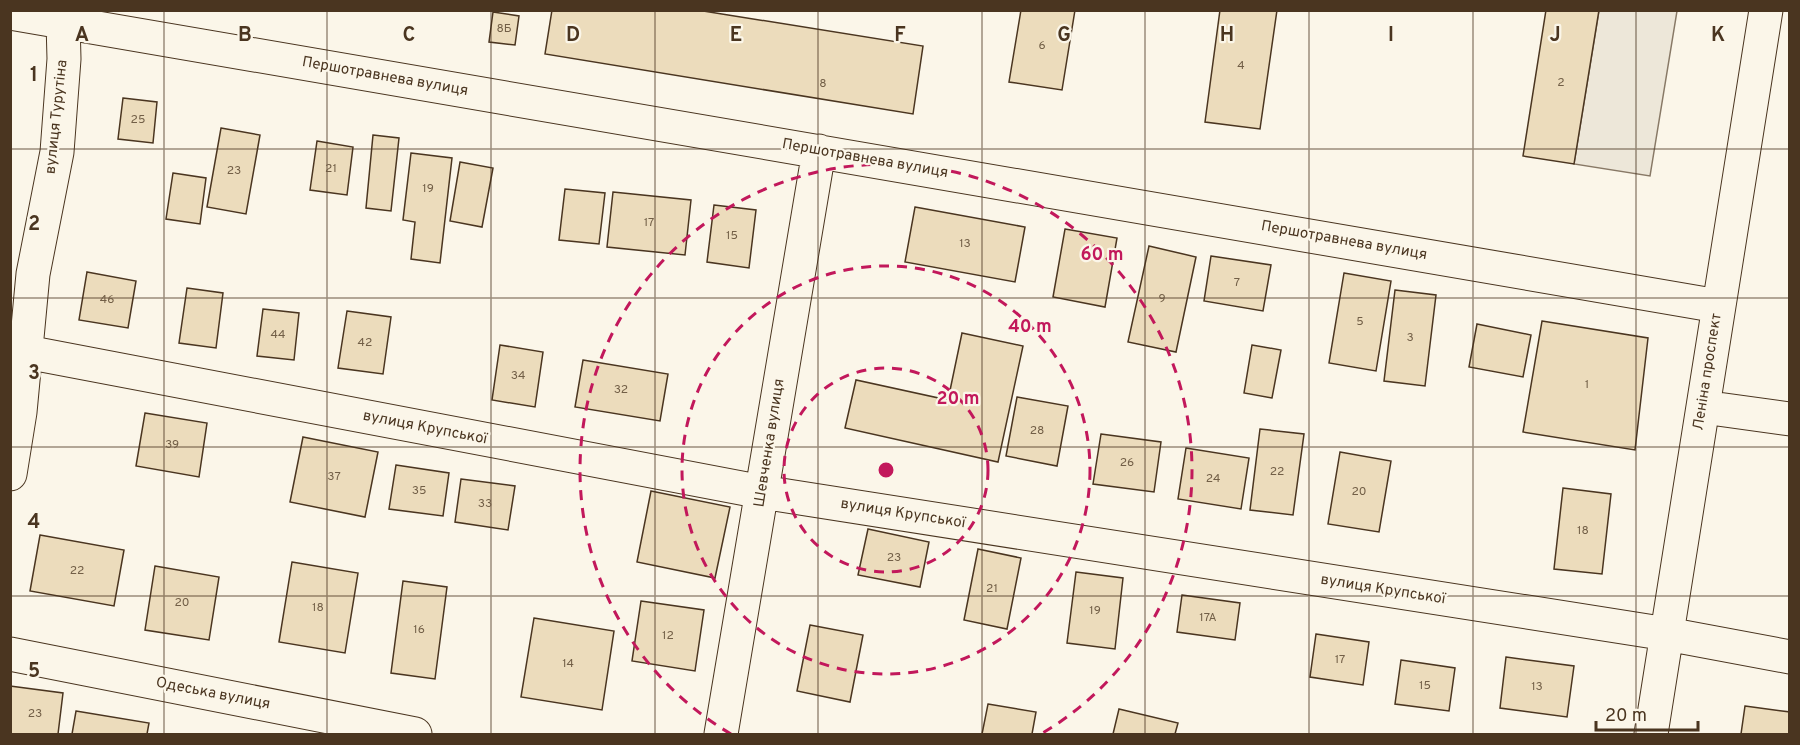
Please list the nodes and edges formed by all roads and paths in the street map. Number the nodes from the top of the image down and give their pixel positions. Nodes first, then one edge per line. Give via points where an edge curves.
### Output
1 (1766, 10) edge
2 (1782, 10) edge
3 (1790, 12) edge
4 (10, 13) edge
5 (63, 22) junction
6 (819, 151) junction
7 (24, 252) edge
8 (1718, 306) junction
9 (23, 352) junction
10 (1703, 407) junction
11 (1790, 419) edge
12 (10, 474) edge
13 (762, 492) junction
14 (1667, 634) junction
15 (10, 654) edge
16 (1790, 657) edge
17 (415, 735) edge
18 (721, 735) edge
19 (1651, 735) edge

1 - 8 street, Леніна проспект
2 - 3 street
4 - 5 street, Першотравнева вулиця
5 - 6 street, Першотравнева вулиця
5 - 7 street, вулиця Турутіна via 57,152
6 - 8 street, Першотравнева вулиця
6 - 13 street, Шевченка вулиця
7 - 9 street, вулиця Турутіна via 33,274
8 - 10 street, Леніна проспект
9 - 12 street, вулиця Турутіна via 20,411
9 - 13 street, вулиця Крупської
10 - 11 street
10 - 14 street, Леніна проспект
13 - 14 street, вулиця Крупської
13 - 18 street, Шевченка вулиця
14 - 16 street, вулиця Крупської
14 - 19 street, Леніна проспект
15 - 17 street, Одеська вулиця

